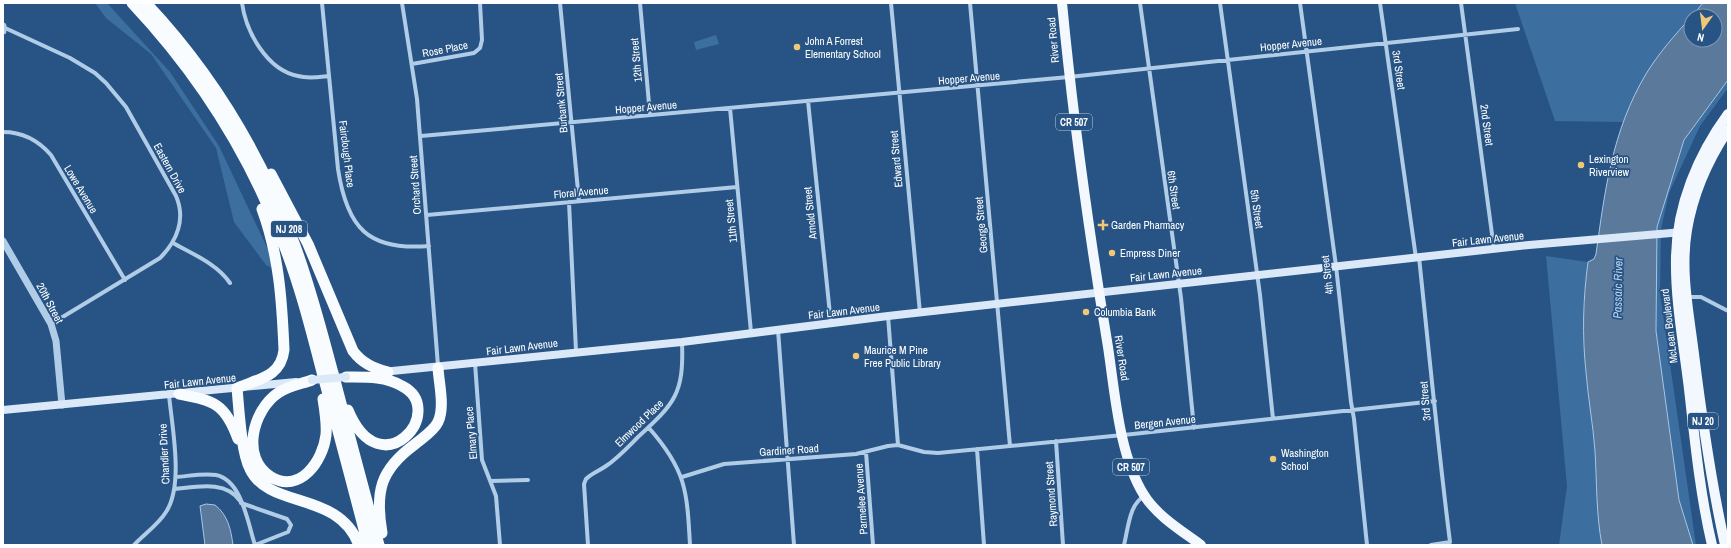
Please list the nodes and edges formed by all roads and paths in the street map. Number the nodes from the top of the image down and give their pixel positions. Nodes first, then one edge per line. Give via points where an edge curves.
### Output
1 (132, 3) edge
2 (242, 3) edge
3 (322, 3) edge
4 (402, 3) edge
5 (480, 3) edge
6 (560, 3) edge
7 (640, 3) edge
8 (891, 3) edge
9 (970, 3) edge
10 (1062, 3) edge
11 (1140, 3) edge
12 (1220, 3) edge
13 (1300, 3) edge
14 (1380, 3) edge
15 (1461, 3) edge
16 (147, 4) edge
17 (3, 27) edge
18 (1518, 29) dead end
19 (3, 31) edge
20 (1465, 35) junction
21 (1386, 43) junction
22 (1307, 52) junction
23 (1228, 60) junction
24 (412, 64) junction
25 (1149, 69) junction
26 (329, 76) junction
27 (1069, 78) junction
28 (978, 86) junction
29 (899, 93) junction
30 (808, 101) junction
31 (730, 108) junction
32 (1728, 114) edge
33 (650, 116) junction
34 (572, 123) junction
35 (234, 129) junction
36 (1728, 130) edge
37 (3, 132) edge
38 (421, 136) junction
39 (737, 187) junction
40 (579, 201) junction
41 (569, 202) junction
42 (426, 215) junction
43 (1679, 232) junction
44 (3, 241) edge
45 (173, 243) junction
46 (429, 246) junction
47 (1494, 249) junction
48 (1417, 258) junction
49 (1336, 266) junction
50 (1257, 275) junction
51 (125, 280) junction
52 (230, 283) dead end
53 (1178, 284) junction
54 (1098, 293) junction
55 (1687, 296) junction
56 (998, 305) junction
57 (1679, 306) junction
58 (1728, 311) edge
59 (920, 313) junction
60 (888, 316) junction
61 (50, 324) junction
62 (831, 324) junction
63 (778, 329) junction
64 (751, 332) junction
65 (319, 339) junction
66 (682, 342) junction
67 (576, 352) junction
68 (475, 363) junction
69 (438, 368) junction
70 (388, 372) junction
71 (346, 377) junction
72 (312, 380) junction
73 (236, 388) junction
74 (174, 394) junction
75 (1435, 401) junction
76 (62, 405) junction
77 (3, 410) edge
78 (1352, 410) junction
79 (1273, 419) junction
80 (649, 428) junction
81 (1194, 428) junction
82 (1123, 435) junction
83 (1056, 441) junction
84 (898, 445) junction
85 (1010, 446) junction
86 (978, 449) junction
87 (866, 452) junction
88 (788, 459) junction
89 (247, 462) junction
90 (176, 477) junction
91 (682, 477) junction
92 (528, 480) dead end
93 (491, 481) junction
94 (175, 489) junction
95 (1145, 496) junction
96 (241, 503) junction
97 (1719, 520) junction
98 (1728, 536) edge
99 (134, 545) edge
100 (255, 545) edge
101 (359, 545) edge
102 (368, 545) edge
103 (379, 545) edge
104 (384, 545) edge
105 (500, 545) edge
106 (588, 545) edge
107 (690, 545) edge
108 (794, 545) edge
109 (873, 545) edge
110 (984, 545) edge
111 (1063, 545) edge
112 (1124, 545) edge
113 (1201, 545) edge
114 (1367, 545) edge
115 (1431, 545) edge
116 (1712, 545) edge
117 (1725, 545) edge

1 - 35 highway, NJ 208 via 157,30
2 - 26 street via 249,29 272,62 297,76
3 - 26 street, Fairclough Place
4 - 24 street, Orchard Street
5 - 24 street, Rose Place via 480,48 474,53
6 - 34 street, Burbank Street
7 - 33 street, 12th Street
8 - 29 street, Edward Street
9 - 28 street, George Street
10 - 27 main road, River Road / CR 507
11 - 25 street, 6th Street
12 - 23 street, 5th Street
13 - 22 street, 4th Street
14 - 21 street, 3rd Street
15 - 20 street, 2nd Street
16 - 35 highway, NJ 208 via 197,63
17 - 19 street
17 - 45 street, Eastern Drive via 82,65 116,93 178,200 181,210 177,235
18 - 20 street, Hopper Avenue
20 - 21 street, Hopper Avenue
20 - 47 street, 2nd Street
21 - 22 street, Hopper Avenue
21 - 48 street, 3rd Street
22 - 23 street, Hopper Avenue
22 - 49 street, 4th Street
23 - 25 street, Hopper Avenue
23 - 50 street, 5th Street
24 - 38 street, Orchard Street
25 - 27 street, Hopper Avenue
25 - 53 street, 6th Street
26 - 46 street, Fairclough Place via 340,180 345,202 354,221 367,234 384,244 402,247
27 - 28 street, Hopper Avenue
27 - 54 main road, River Road / CR 507
28 - 29 street, Hopper Avenue
28 - 56 street, George Street
29 - 30 street, Hopper Avenue
29 - 59 street, Edward Street
30 - 31 street, Hopper Avenue
30 - 62 street, Arnold Street
31 - 33 street, Hopper Avenue
31 - 39 street, 11th Street
32 - 43 main road, McLean Boulevard / NJ 20 via 1710,142 1694,175 1683,207
33 - 34 street, Hopper Avenue
34 - 38 street, Hopper Avenue
34 - 40 street, Burbank Street
35 - 65 highway, NJ 208 via 278,229
35 - 70 highway via 268,169 299,226 353,351 362,362
35 - 73 highway via 275,252 282,300 284,350 281,362 274,372
36 - 43 main road, McLean Boulevard / NJ 20 via 1702,179
37 - 51 street, Lowe Avenue via 28,137 51,155
38 - 42 street, Orchard Street
39 - 40 street, Floral Avenue
39 - 64 street, 11th Street
40 - 41 street, Floral Avenue
41 - 42 street, Floral Avenue
41 - 67 street
42 - 46 street, Orchard Street
43 - 47 main road, Fair Lawn Avenue
43 - 55 main road, McLean Boulevard / NJ 20
43 - 57 main road, McLean Boulevard / NJ 20 via 1676,269
44 - 61 street, 20th Street
45 - 51 street, Eastern Drive via 160,258
45 - 52 street via 211,264
46 - 69 street, Orchard Street
47 - 48 main road, Fair Lawn Avenue
48 - 49 main road, Fair Lawn Avenue
48 - 75 street, 3rd Street
49 - 50 main road, Fair Lawn Avenue
49 - 78 street, 4th Street
50 - 53 main road, Fair Lawn Avenue
50 - 79 street, 5th Street
51 - 61 street, Eastern Drive
53 - 54 main road, Fair Lawn Avenue
53 - 81 street, 6th Street
54 - 56 main road, Fair Lawn Avenue
54 - 82 main road, River Road / CR 507
55 - 57 street
55 - 58 street via 1701,297
55 - 97 main road, McLean Boulevard / NJ 20
56 - 59 main road, Fair Lawn Avenue
56 - 85 street, George Street
57 - 116 main road, McLean Boulevard / NJ 20 via 1700,481
59 - 60 main road, Fair Lawn Avenue
60 - 62 main road, Fair Lawn Avenue
60 - 84 street
61 - 76 street, 20th Street via 56,341
62 - 63 main road, Fair Lawn Avenue
63 - 64 main road, Fair Lawn Avenue
63 - 88 street
64 - 66 main road, Fair Lawn Avenue
65 - 71 highway via 348,409 361,432 373,442 381,444 398,442 410,433 418,413 410,391 387,379
65 - 72 highway via 326,417 324,444 317,463 305,475 292,481 277,480 264,471 256,458 253,440 256,423 264,406 278,393
65 - 102 highway, NJ 208
65 - 103 highway, NJ 208
66 - 67 main road, Fair Lawn Avenue
66 - 80 street, Elmwood Place via 683,367 679,388 671,405
67 - 68 main road, Fair Lawn Avenue
68 - 69 main road, Fair Lawn Avenue
68 - 93 street, Elmary Place via 483,468
69 - 70 main road, Fair Lawn Avenue
69 - 104 highway via 441,407 438,422 428,434 396,459 387,471 382,486 379,513
70 - 71 main road, Fair Lawn Avenue
71 - 72 main road, Fair Lawn Avenue, bridge
72 - 73 main road, Fair Lawn Avenue
73 - 74 main road, Fair Lawn Avenue
73 - 89 highway
74 - 76 main road, Fair Lawn Avenue
74 - 89 highway via 210,400 224,411 234,426
74 - 90 street, Chandler Drive
75 - 78 street, Bergen Avenue
75 - 115 street, 3rd Street via 1450,542
76 - 77 main road, Fair Lawn Avenue
78 - 79 street, Bergen Avenue
78 - 114 street, 4th Street
79 - 81 street, Bergen Avenue
80 - 91 street via 672,457
80 - 106 street, Elmwood Place via 607,465 586,479 584,484
81 - 82 street, Bergen Avenue
82 - 83 street, Bergen Avenue
82 - 95 main road, River Road / CR 507 via 1129,460
83 - 85 street, Bergen Avenue
83 - 111 street, Raymond Street
84 - 86 street, Bergen Avenue via 931,453
84 - 87 street, Gardiner Road
85 - 86 street, Bergen Avenue
86 - 110 street
87 - 88 street, Gardiner Road
87 - 109 street, Parmelee Avenue
88 - 91 street, Gardiner Road via 724,464
88 - 108 street
89 - 101 highway via 257,479 272,490 342,519 353,532
90 - 94 street, Chandler Drive
90 - 96 street via 223,477 234,485
91 - 107 street via 687,498
92 - 93 street
93 - 105 street, Elmary Place via 496,496
94 - 96 street via 207,486 222,488 233,494
94 - 99 street, Chandler Drive via 167,511
95 - 112 street via 1133,510
95 - 113 main road, River Road / CR 507 via 1168,519
96 - 100 street
96 - 100 street via 287,519 291,525 288,532
97 - 98 street
97 - 117 main road, McLean Boulevard / NJ 20

